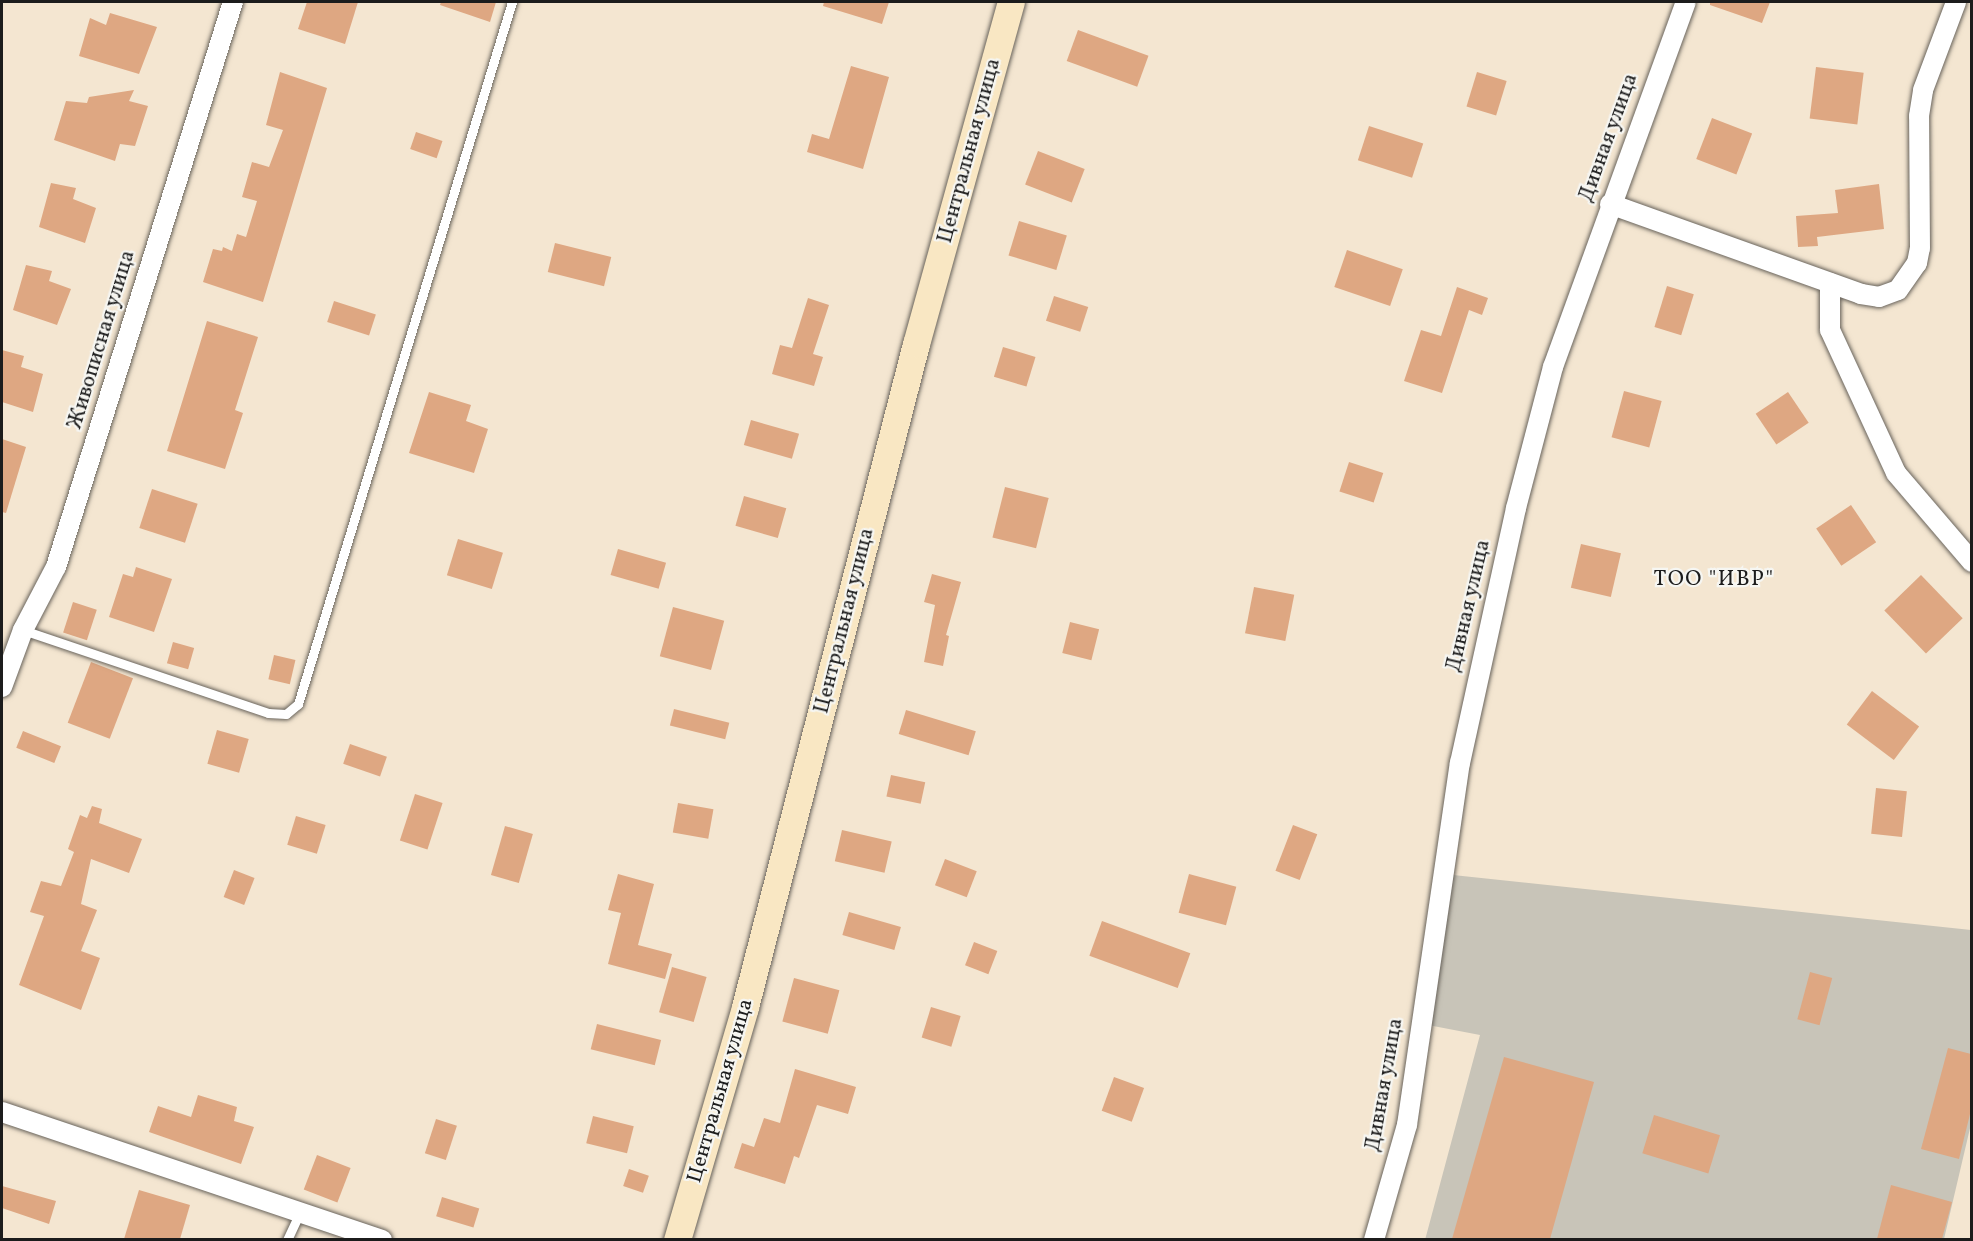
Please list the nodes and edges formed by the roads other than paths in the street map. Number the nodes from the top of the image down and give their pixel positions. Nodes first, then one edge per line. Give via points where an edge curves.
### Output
1 (233, 2) edge
2 (513, 2) edge
3 (1011, 2) edge
4 (1686, 2) edge
5 (1956, 2) edge
6 (1610, 204) junction
7 (1830, 284) junction
8 (1971, 562) edge
9 (23, 630) junction
10 (2, 687) edge
11 (2, 1112) edge
12 (301, 1210) junction
13 (287, 1239) edge
14 (382, 1239) edge
15 (677, 1239) edge
16 (1374, 1239) edge

1 - 9 street, Живописная улица via 56,567
2 - 9 lane via 298,704 286,714 268,713
3 - 15 street, Центральная улица via 916,344 746,1007
4 - 6 street, Дивная улица
5 - 7 street via 1939,38 1921,107 1917,263 1898,290 1879,297
6 - 7 street
6 - 16 street, Дивная улица via 1553,367 1499,579 1460,763 1407,1125
7 - 8 street via 1830,330 1896,473
9 - 10 street, Живописная улица
11 - 12 street
12 - 13 lane
12 - 14 street

